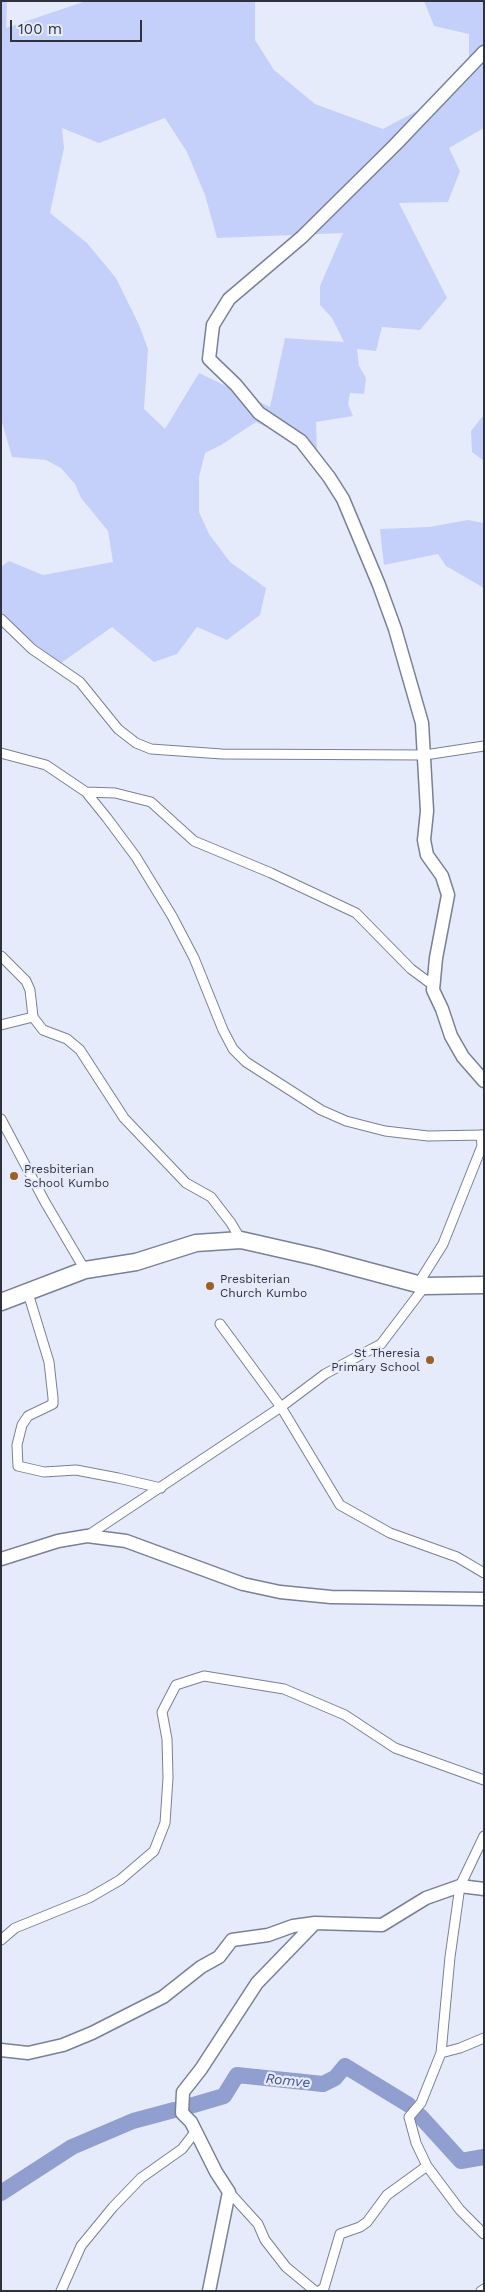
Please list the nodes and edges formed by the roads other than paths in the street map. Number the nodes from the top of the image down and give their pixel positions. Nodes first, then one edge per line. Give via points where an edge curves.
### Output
1 (484, 52) edge
2 (1, 620) edge
3 (484, 746) edge
4 (1, 753) edge
5 (424, 755) junction
6 (86, 792) junction
7 (1, 956) edge
8 (434, 986) junction
9 (33, 1017) junction
10 (1, 1025) edge
11 (484, 1081) edge
12 (1, 1119) edge
13 (482, 1135) edge
14 (241, 1240) junction
15 (85, 1270) junction
16 (421, 1285) junction
17 (484, 1285) edge
18 (28, 1293) junction
19 (1, 1302) edge
20 (220, 1324) dead end
21 (281, 1407) junction
22 (161, 1488) junction
23 (87, 1536) junction
24 (1, 1559) edge
25 (484, 1573) edge
26 (484, 1599) edge
27 (484, 1780) edge
28 (484, 1836) edge
29 (460, 1886) junction
30 (484, 1889) edge
31 (315, 1923) junction
32 (1, 1940) edge
33 (484, 2038) edge
34 (1, 2050) edge
35 (441, 2053) junction
36 (196, 2131) junction
37 (427, 2166) junction
38 (229, 2192) junction
39 (484, 2234) edge
40 (61, 2291) edge
41 (209, 2291) edge
42 (315, 2291) edge
43 (319, 2291) edge

1 - 5 street via 302,237 229,300 213,325 210,341 209,359 236,384 259,413 301,441 343,499 395,629 422,723
2 - 5 street via 32,649 80,682 118,730 151,749 222,754
3 - 5 street
4 - 6 street via 46,765
5 - 8 street via 427,811 424,840 427,855 442,876 448,895
6 - 8 street via 122,794 151,802 194,841 356,914 411,969
6 - 13 street via 136,858 172,916 194,958 223,1030 233,1049 246,1062 321,1110 346,1122 428,1136
7 - 9 street via 26,982
8 - 11 street via 451,1036
9 - 10 street
9 - 14 street via 43,1030 67,1039 80,1050 124,1118 186,1183 211,1197
12 - 15 street
13 - 16 street via 482,1146 443,1244
14 - 15 highway via 196,1243 136,1262
14 - 16 highway
15 - 18 highway
16 - 17 highway
16 - 21 street via 381,1344 325,1374
18 - 19 highway
18 - 22 street via 49,1362 54,1398 53,1404 28,1416 22,1425 17,1445 18,1466 44,1472 76,1470
20 - 21 street
21 - 22 street
21 - 25 street via 340,1505 390,1533 457,1557
22 - 23 street
23 - 24 street via 58,1541
23 - 26 street via 126,1541 243,1584 280,1592
27 - 32 street via 395,1748 345,1715 284,1688 204,1676 176,1685 162,1712 168,1787 165,1823 154,1850 120,1880 89,1898 15,1928
28 - 29 street
29 - 30 street
29 - 31 street via 426,1898 382,1925
29 - 35 street
31 - 34 street via 232,1940 219,1957 163,1997 63,2046 28,2053
31 - 36 street via 257,1983 183,2092 182,2114
33 - 35 street
35 - 37 street via 421,2102 409,2117
36 - 38 street
36 - 40 street via 182,2149 141,2178 113,2207 81,2246
37 - 39 street via 460,2210
37 - 43 street via 387,2194 367,2222 340,2234 324,2288
38 - 41 street
38 - 42 street via 258,2224 265,2240 286,2267

